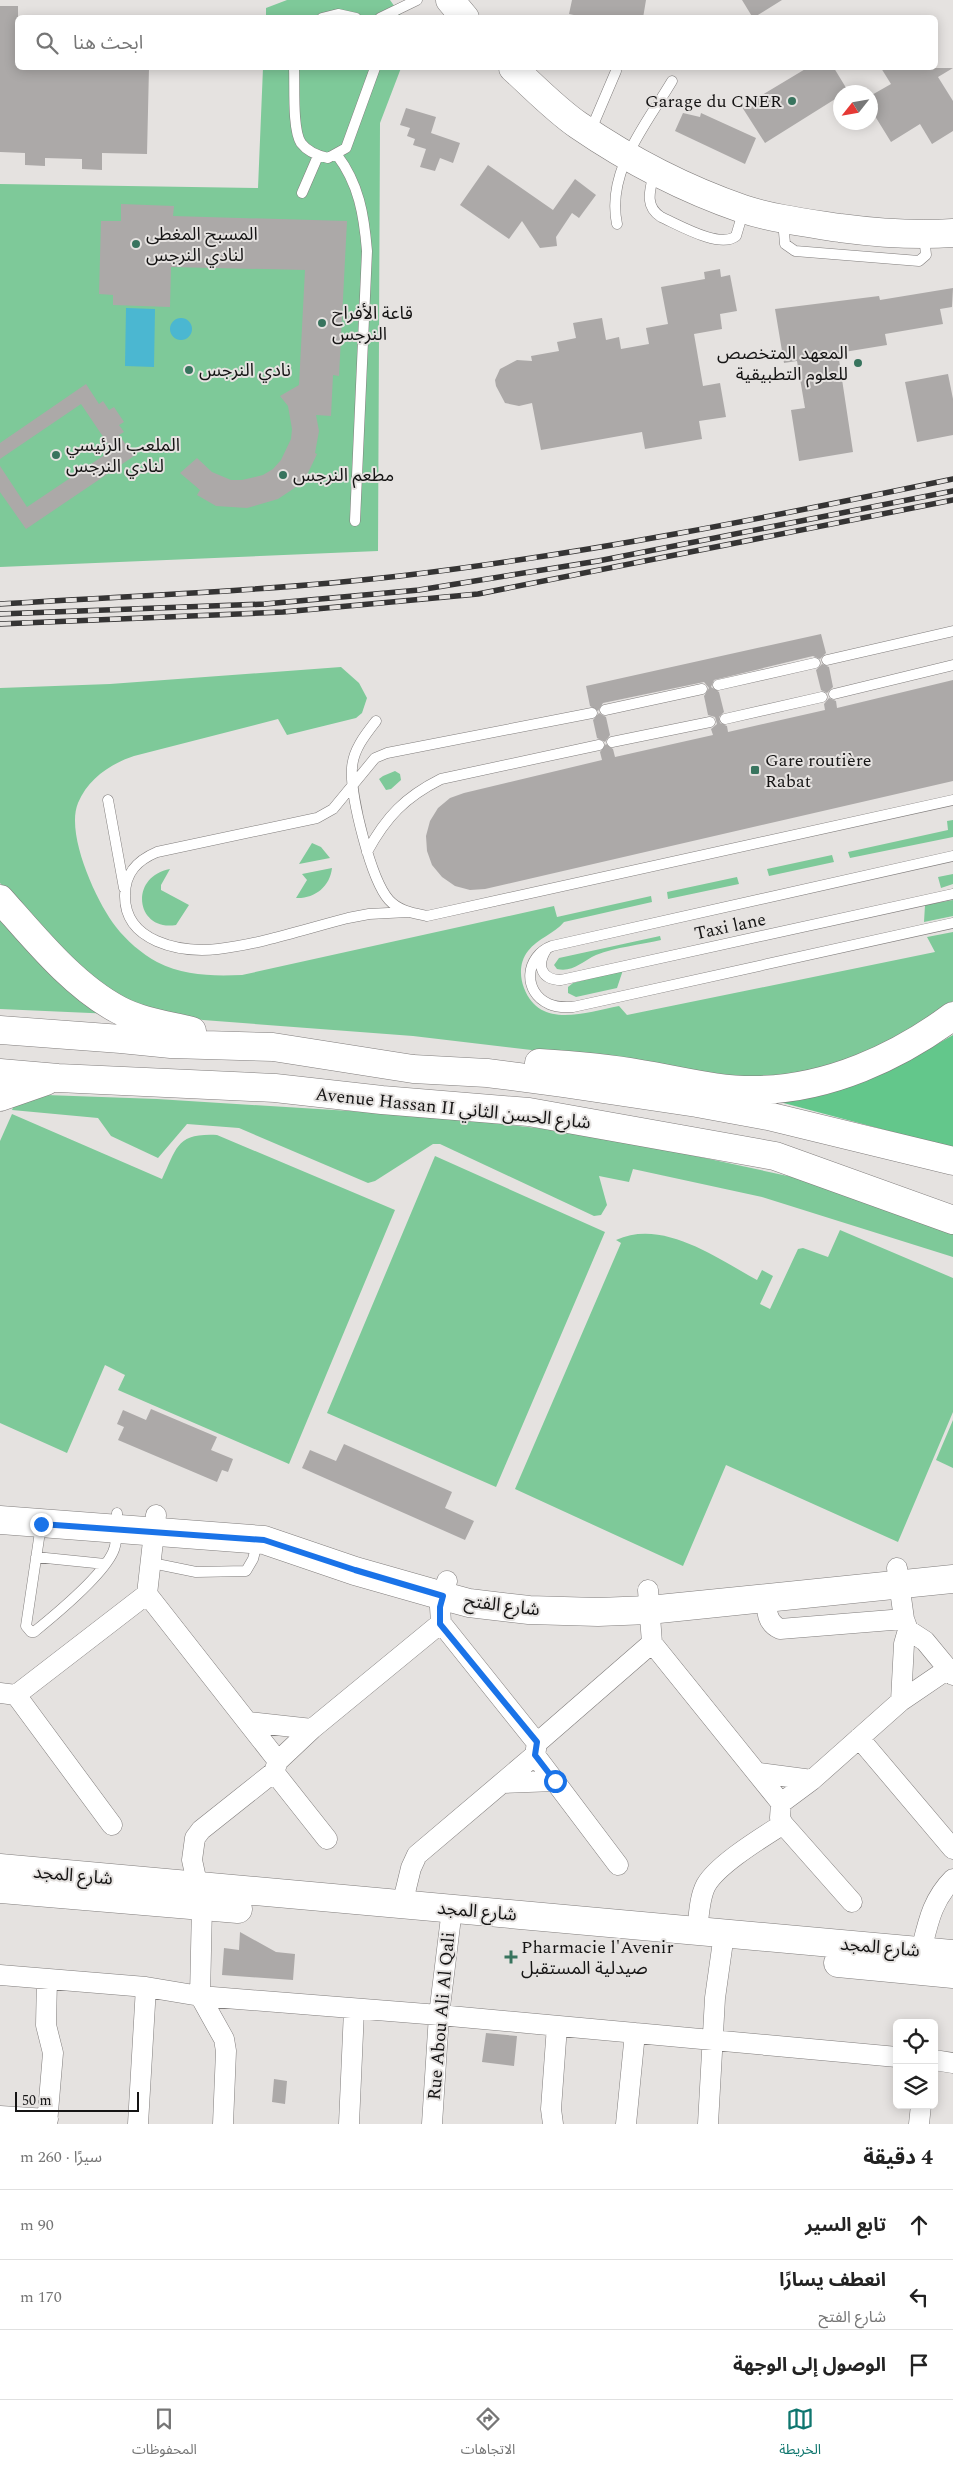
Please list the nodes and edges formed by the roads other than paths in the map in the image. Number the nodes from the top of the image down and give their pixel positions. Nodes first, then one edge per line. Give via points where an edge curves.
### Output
1 (417, 0) edge
2 (450, 0) edge
3 (386, 15) edge
4 (462, 15) edge
5 (294, 70) edge
6 (374, 70) edge
7 (515, 70) edge
8 (616, 71) dead end
9 (672, 81) dead end
10 (590, 132) junction
11 (337, 155) junction
12 (318, 156) junction
13 (627, 156) junction
14 (655, 170) junction
15 (302, 193) dead end
16 (744, 209) junction
17 (617, 224) dead end
18 (953, 233) edge
19 (356, 521) dead end
20 (953, 630) edge
21 (827, 660) dead end
22 (815, 663) dead end
23 (953, 664) edge
24 (718, 685) dead end
25 (702, 689) dead end
26 (834, 694) dead end
27 (822, 697) dead end
28 (605, 710) dead end
29 (592, 713) dead end
30 (725, 718) dead end
31 (376, 721) dead end
32 (710, 722) dead end
33 (612, 742) dead end
34 (599, 746) dead end
35 (353, 784) junction
36 (108, 800) dead end
37 (953, 800) edge
38 (367, 852) junction
39 (953, 856) edge
40 (953, 894) edge
41 (125, 895) junction
42 (0, 899) edge
43 (408, 912) junction
44 (953, 923) edge
45 (548, 947) junction
46 (953, 1016) edge
47 (0, 1030) edge
48 (234, 1045) junction
49 (359, 1061) junction
50 (0, 1072) edge
51 (58, 1078) junction
52 (0, 1097) edge
53 (768, 1116) junction
54 (775, 1156) junction
55 (953, 1162) edge
56 (953, 1179) edge
57 (953, 1203) edge
58 (953, 1220) edge
59 (0, 1506) edge
60 (0, 1520) edge
61 (117, 1521) junction
62 (156, 1523) junction
63 (41, 1524) junction
64 (258, 1539) junction
65 (327, 1552) junction
66 (36, 1558) junction
67 (953, 1561) edge
68 (152, 1563) junction
69 (105, 1564) junction
70 (898, 1576) junction
71 (953, 1579) edge
72 (445, 1588) junction
73 (148, 1594) junction
74 (767, 1598) junction
75 (649, 1600) junction
76 (440, 1624) junction
77 (906, 1624) junction
78 (652, 1643) junction
79 (950, 1672) edge
80 (8, 1694) edge
81 (901, 1701) junction
82 (248, 1722) junction
83 (312, 1729) junction
84 (860, 1738) junction
85 (536, 1749) junction
86 (276, 1766) junction
87 (759, 1774) junction
88 (812, 1780) junction
89 (555, 1781) junction
90 (504, 1783) junction
91 (781, 1803) junction
92 (783, 1824) junction
93 (112, 1825) dead end
94 (327, 1839) dead end
95 (953, 1849) edge
96 (618, 1865) dead end
97 (0, 1868) edge
98 (953, 1879) edge
99 (0, 1889) edge
100 (200, 1896) junction
101 (852, 1902) dead end
102 (402, 1904) junction
103 (450, 1918) junction
104 (697, 1931) junction
105 (722, 1943) junction
106 (921, 1951) junction
107 (953, 1954) edge
108 (953, 1974) edge
109 (0, 1975) edge
110 (47, 1979) junction
111 (146, 1987) junction
112 (200, 1996) junction
113 (354, 2010) junction
114 (439, 2015) junction
115 (557, 2026) junction
116 (634, 2033) junction
117 (712, 2040) junction
118 (893, 2057) edge
119 (938, 2061) edge
120 (953, 2063) edge
121 (921, 2109) edge
122 (0, 2116) edge
123 (47, 2121) edge
124 (138, 2124) edge
125 (223, 2124) edge
126 (349, 2124) edge
127 (432, 2124) edge
128 (553, 2124) edge
129 (626, 2124) edge
130 (708, 2124) edge
131 (920, 2124) edge

1 - 3 lane
2 - 4 main road
5 - 12 lane via 298,134 301,143
6 - 11 lane via 346,148
7 - 10 main road via 576,124
8 - 10 lane
9 - 13 lane
10 - 13 main road
11 - 12 lane via 328,158
11 - 19 lane via 355,183 367,251
12 - 15 lane
13 - 14 main road
13 - 17 lane via 614,194
14 - 16 main road
14 - 16 lane via 649,193 650,204 665,218 724,241 739,232
16 - 18 main road via 783,219 878,233
20 - 21 lane
22 - 24 lane
23 - 26 lane
25 - 28 lane
27 - 30 lane
29 - 35 lane via 387,753 375,758
31 - 35 lane via 354,755
32 - 33 lane
34 - 38 lane via 441,780 424,788 396,810
35 - 38 lane
35 - 41 lane via 334,808 317,818 157,852 143,858 127,879
36 - 41 lane
37 - 43 lane via 427,916
38 - 43 lane via 379,888 390,902
39 - 45 lane
40 - 45 lane, Taxi lane via 562,980 547,977 541,968 542,957
41 - 43 lane via 127,910 143,934 172,948 188,949 217,949 348,918
42 - 48 main road via 70,974 100,998 148,1022
44 - 45 lane via 573,1007 550,1005 533,990 530,969
46 - 49 main road via 894,1054 832,1077 781,1089 738,1090 586,1065 410,1057
47 - 48 main road, Avenue Hassan II شارع الحسن الثاني via 171,1044
48 - 49 main road, Avenue Hassan II شارع الحسن الثاني via 273,1047
49 - 53 main road, Avenue Hassan II شارع الحسن الثاني via 564,1083
50 - 51 main road, Avenue Hassan II شارع الحسن الثاني
51 - 52 main road
51 - 54 main road, Avenue Hassan II شارع الحسن الثاني via 275,1088 529,1112
53 - 55 main road, Avenue Hassan II شارع الحسن الثاني
53 - 56 main road
54 - 57 main road via 847,1169
54 - 58 main road, Avenue Hassan II شارع الحسن الثاني
59 - 61 main road, شارع الفتح
60 - 63 main road, شارع الفتح
61 - 62 main road, شارع الفتح
61 - 63 main road, شارع الفتح
61 - 69 lane via 114,1552
62 - 64 main road, شارع الفتح
62 - 65 main road, شارع الفتح via 256,1522 286,1528
62 - 68 street
63 - 66 lane
64 - 65 main road, شارع الفتح
64 - 68 lane via 246,1571 196,1572
65 - 72 main road, شارع الفتح via 397,1584
66 - 69 lane
66 - 69 lane via 26,1626 31,1632 69,1601
67 - 70 main road, شارع الفتح
68 - 73 street
70 - 71 main road, شارع الفتح
70 - 74 main road, شارع الفتح
70 - 75 main road, شارع الفتح
70 - 77 street
72 - 75 main road, شارع الفتح via 469,1603 529,1610 598,1612
72 - 76 street
73 - 80 street
73 - 82 street
74 - 75 main road, شارع الفتح
74 - 77 street via 769,1620 780,1629
75 - 78 street
76 - 83 street
76 - 85 street
77 - 79 street via 925,1641
77 - 81 street
78 - 85 street
78 - 87 street
79 - 81 street
80 - 93 street
81 - 84 street
82 - 83 street
82 - 86 street
83 - 86 street
84 - 88 street
84 - 95 street
85 - 89 street
85 - 90 street
86 - 94 street
86 - 100 street via 209,1822 195,1838 192,1860
87 - 88 street
87 - 91 street
88 - 91 street
89 - 90 street
89 - 96 street
90 - 102 street via 417,1855
91 - 92 street
92 - 101 street
92 - 104 street via 728,1863 706,1884
97 - 100 main road, شارع المجد
98 - 106 street via 935,1902
99 - 100 main road, شارع المجد
100 - 102 main road, شارع المجد
100 - 103 main road, شارع المجد
100 - 112 street
102 - 103 main road, شارع المجد
103 - 104 main road, شارع المجد
103 - 105 main road, شارع المجد
103 - 114 street, Rue Abou Ali Al Qali
104 - 105 main road, شارع المجد
105 - 106 main road, شارع المجد
105 - 108 main road, شارع المجد
105 - 117 street
106 - 107 main road, شارع المجد
109 - 110 street
110 - 111 street
110 - 123 street via 46,2025 53,2053
111 - 112 street
111 - 124 street
112 - 113 street
112 - 125 street via 224,2039
113 - 114 street
113 - 126 street
114 - 115 street
114 - 127 street, Rue Abou Ali Al Qali
115 - 116 street
115 - 128 street via 551,2109
116 - 117 street
116 - 129 street
117 - 118 street
117 - 130 street
119 - 120 street
121 - 131 street
122 - 123 street

